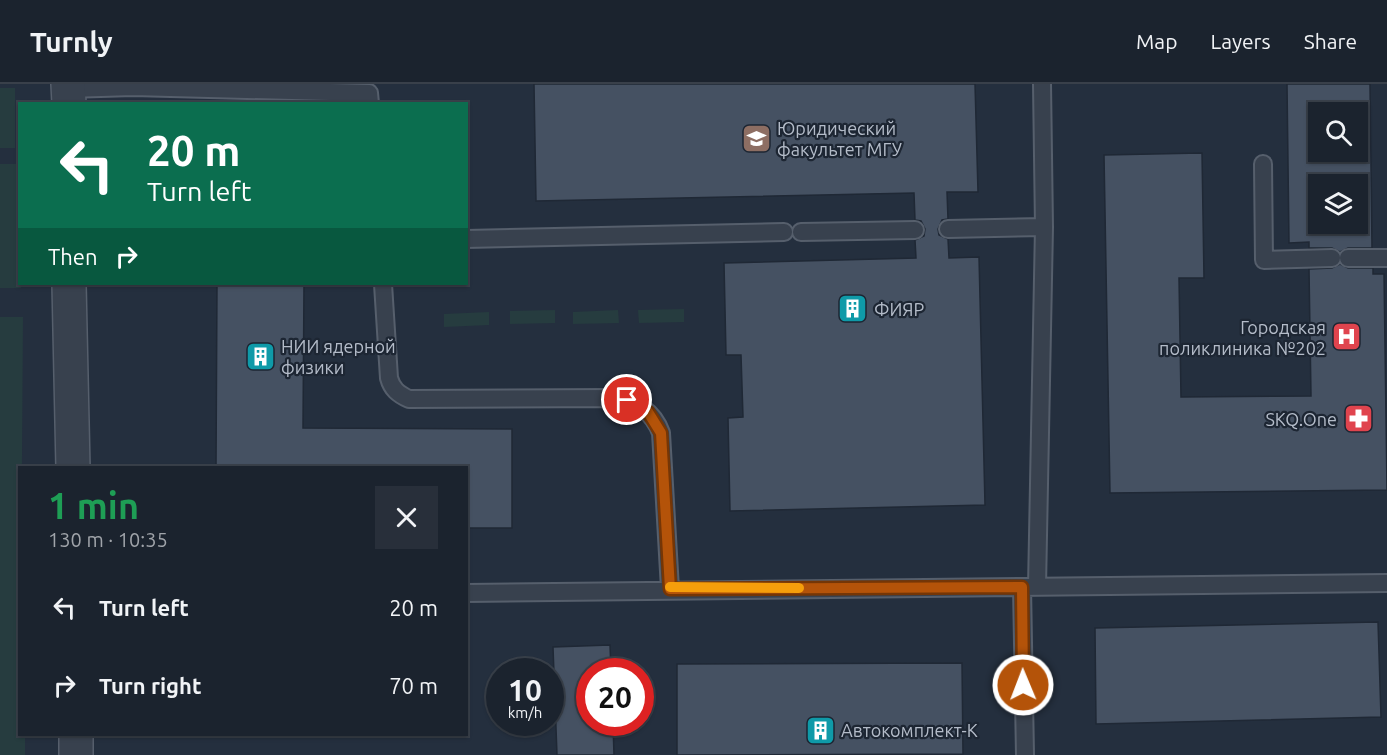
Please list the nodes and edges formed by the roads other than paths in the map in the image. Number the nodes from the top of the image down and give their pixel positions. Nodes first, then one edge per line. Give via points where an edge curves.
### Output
1 (1042, 84) edge
2 (69, 92) edge
3 (370, 102) edge
4 (1263, 164) dead end
5 (1044, 227) junction
6 (948, 229) dead end
7 (915, 230) dead end
8 (468, 239) edge
9 (1387, 258) edge
10 (69, 285) edge
11 (383, 285) edge
12 (73, 466) edge
13 (1387, 583) edge
14 (1029, 587) junction
15 (670, 589) junction
16 (468, 592) edge
17 (76, 736) edge
18 (76, 755) edge
19 (1025, 755) edge

1 - 5 lane
2 - 3 lane via 133,87 369,93
4 - 9 lane via 1264,260
5 - 6 lane
5 - 14 lane
7 - 8 lane
10 - 12 street
11 - 15 lane via 389,378 392,388 401,395 417,399 615,398 639,405 653,417 661,433
13 - 14 lane
14 - 15 lane
14 - 19 lane
15 - 16 lane
17 - 18 street

